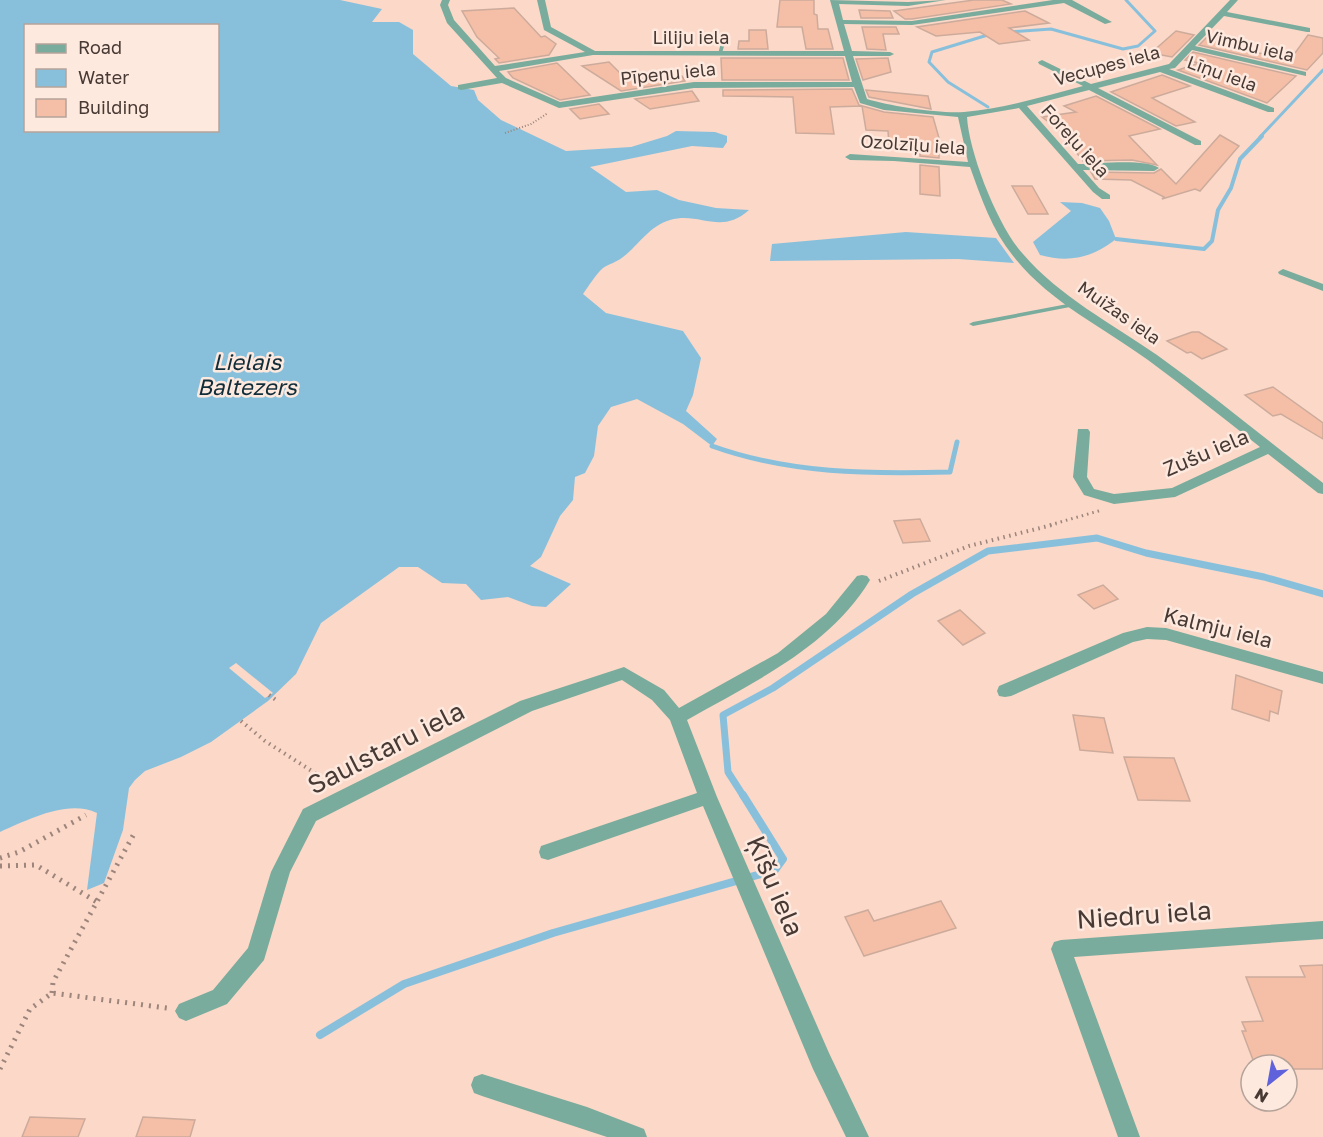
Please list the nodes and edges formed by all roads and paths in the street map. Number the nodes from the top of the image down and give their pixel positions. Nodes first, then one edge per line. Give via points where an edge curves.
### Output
1 (446, 0) edge
2 (541, 0) edge
3 (942, 0) edge
4 (1067, 0) edge
5 (835, 1) edge
6 (1230, 1) edge
7 (1222, 13) junction
8 (839, 22) junction
9 (1108, 22) dead end
10 (1307, 30) dead end
11 (723, 43) dead end
12 (1190, 47) junction
13 (593, 52) junction
14 (720, 53) junction
15 (848, 54) junction
16 (890, 54) dead end
17 (1042, 62) dead end
18 (494, 69) junction
19 (1161, 69) junction
20 (1303, 74) dead end
21 (503, 80) junction
22 (857, 84) junction
23 (461, 87) dead end
24 (1094, 87) junction
25 (1021, 105) junction
26 (1271, 110) dead end
27 (962, 115) junction
28 (531, 124) dead end
29 (505, 133) dead end
30 (1198, 142) dead end
31 (850, 157) dead end
32 (974, 165) junction
33 (1075, 167) junction
34 (1154, 168) dead end
35 (1106, 197) dead end
36 (1283, 272) dead end
37 (1323, 288) edge
38 (1073, 304) junction
39 (973, 324) dead end
40 (1083, 432) dead end
41 (1269, 448) junction
42 (1323, 490) edge
43 (1114, 500) junction
44 (862, 580) joint
45 (624, 673) joint
46 (1323, 678) edge
47 (1005, 691) dead end
48 (269, 695) dead end
49 (276, 700) dead end
50 (677, 717) junction
51 (241, 721) dead end
52 (708, 797) junction
53 (335, 801) junction
54 (86, 814) dead end
55 (135, 832) dead end
56 (548, 852) dead end
57 (0, 858) edge
58 (0, 866) edge
59 (97, 902) junction
60 (1323, 930) edge
61 (52, 993) junction
62 (186, 1011) joint
63 (0, 1069) edge
64 (482, 1085) dead end
65 (636, 1137) edge
66 (858, 1137) edge
67 (1129, 1137) edge

1 - 18 street, Pīpeņu iela via 450,21
2 - 13 street via 547,28
3 - 5 street via 908,4
4 - 8 street via 912,23
4 - 9 street
5 - 8 street
6 - 7 street, Vecupes iela
7 - 10 street
7 - 12 street, Vecupes iela
8 - 15 street
11 - 14 lane
12 - 19 street, Vecupes iela via 1172,66
12 - 20 street, Vimbu iela
13 - 14 street, Liliju iela
13 - 18 street, Liliju iela
14 - 15 street, Liliju iela
15 - 16 street, Liliju iela
15 - 22 street
17 - 24 street
18 - 21 street, Pīpeņu iela
19 - 24 street, Vecupes iela
19 - 26 street, Līņu iela
21 - 22 street, Pīpeņu iela via 559,105 694,85
21 - 23 street
22 - 27 street, Vecupes iela via 863,101 884,107
24 - 25 street, Vecupes iela
24 - 30 street
25 - 27 street, Vecupes iela
25 - 33 street, Foreļu iela
27 - 32 street, Muižas iela via 961,124
28 - 29 path
31 - 32 street, Ozolzīļu iela
32 - 38 street, Muižas iela via 995,216 1018,256
33 - 34 street
33 - 35 street, Foreļu iela
36 - 37 street
38 - 39 lane
38 - 41 street, Muižas iela via 1171,370
40 - 43 street, Zušu iela via 1080,477 1089,492
41 - 42 street, Muižas iela
41 - 43 street, Zušu iela via 1175,492
43 - 44 path via 1098,513 969,546 875,583
44 - 50 street via 832,618 784,657
45 - 50 street, Ķīšu iela via 658,695
45 - 53 street, Saulstaru iela via 526,706
46 - 47 street, Kalmju iela via 1166,634 1147,633 1129,637
48 - 49 path
50 - 52 street, Ķīšu iela
51 - 53 path via 318,775
52 - 56 street
52 - 66 street, Ķīšu iela via 820,1062
53 - 62 street, Saulstaru iela via 309,815 297,838 281,872 257,953 220,997
54 - 57 path via 19,852
55 - 59 path
58 - 59 path via 36,865
59 - 61 path via 53,982
60 - 67 street, Niedru iela via 1061,949
61 - 62 path
61 - 63 path via 30,1009
64 - 65 street

